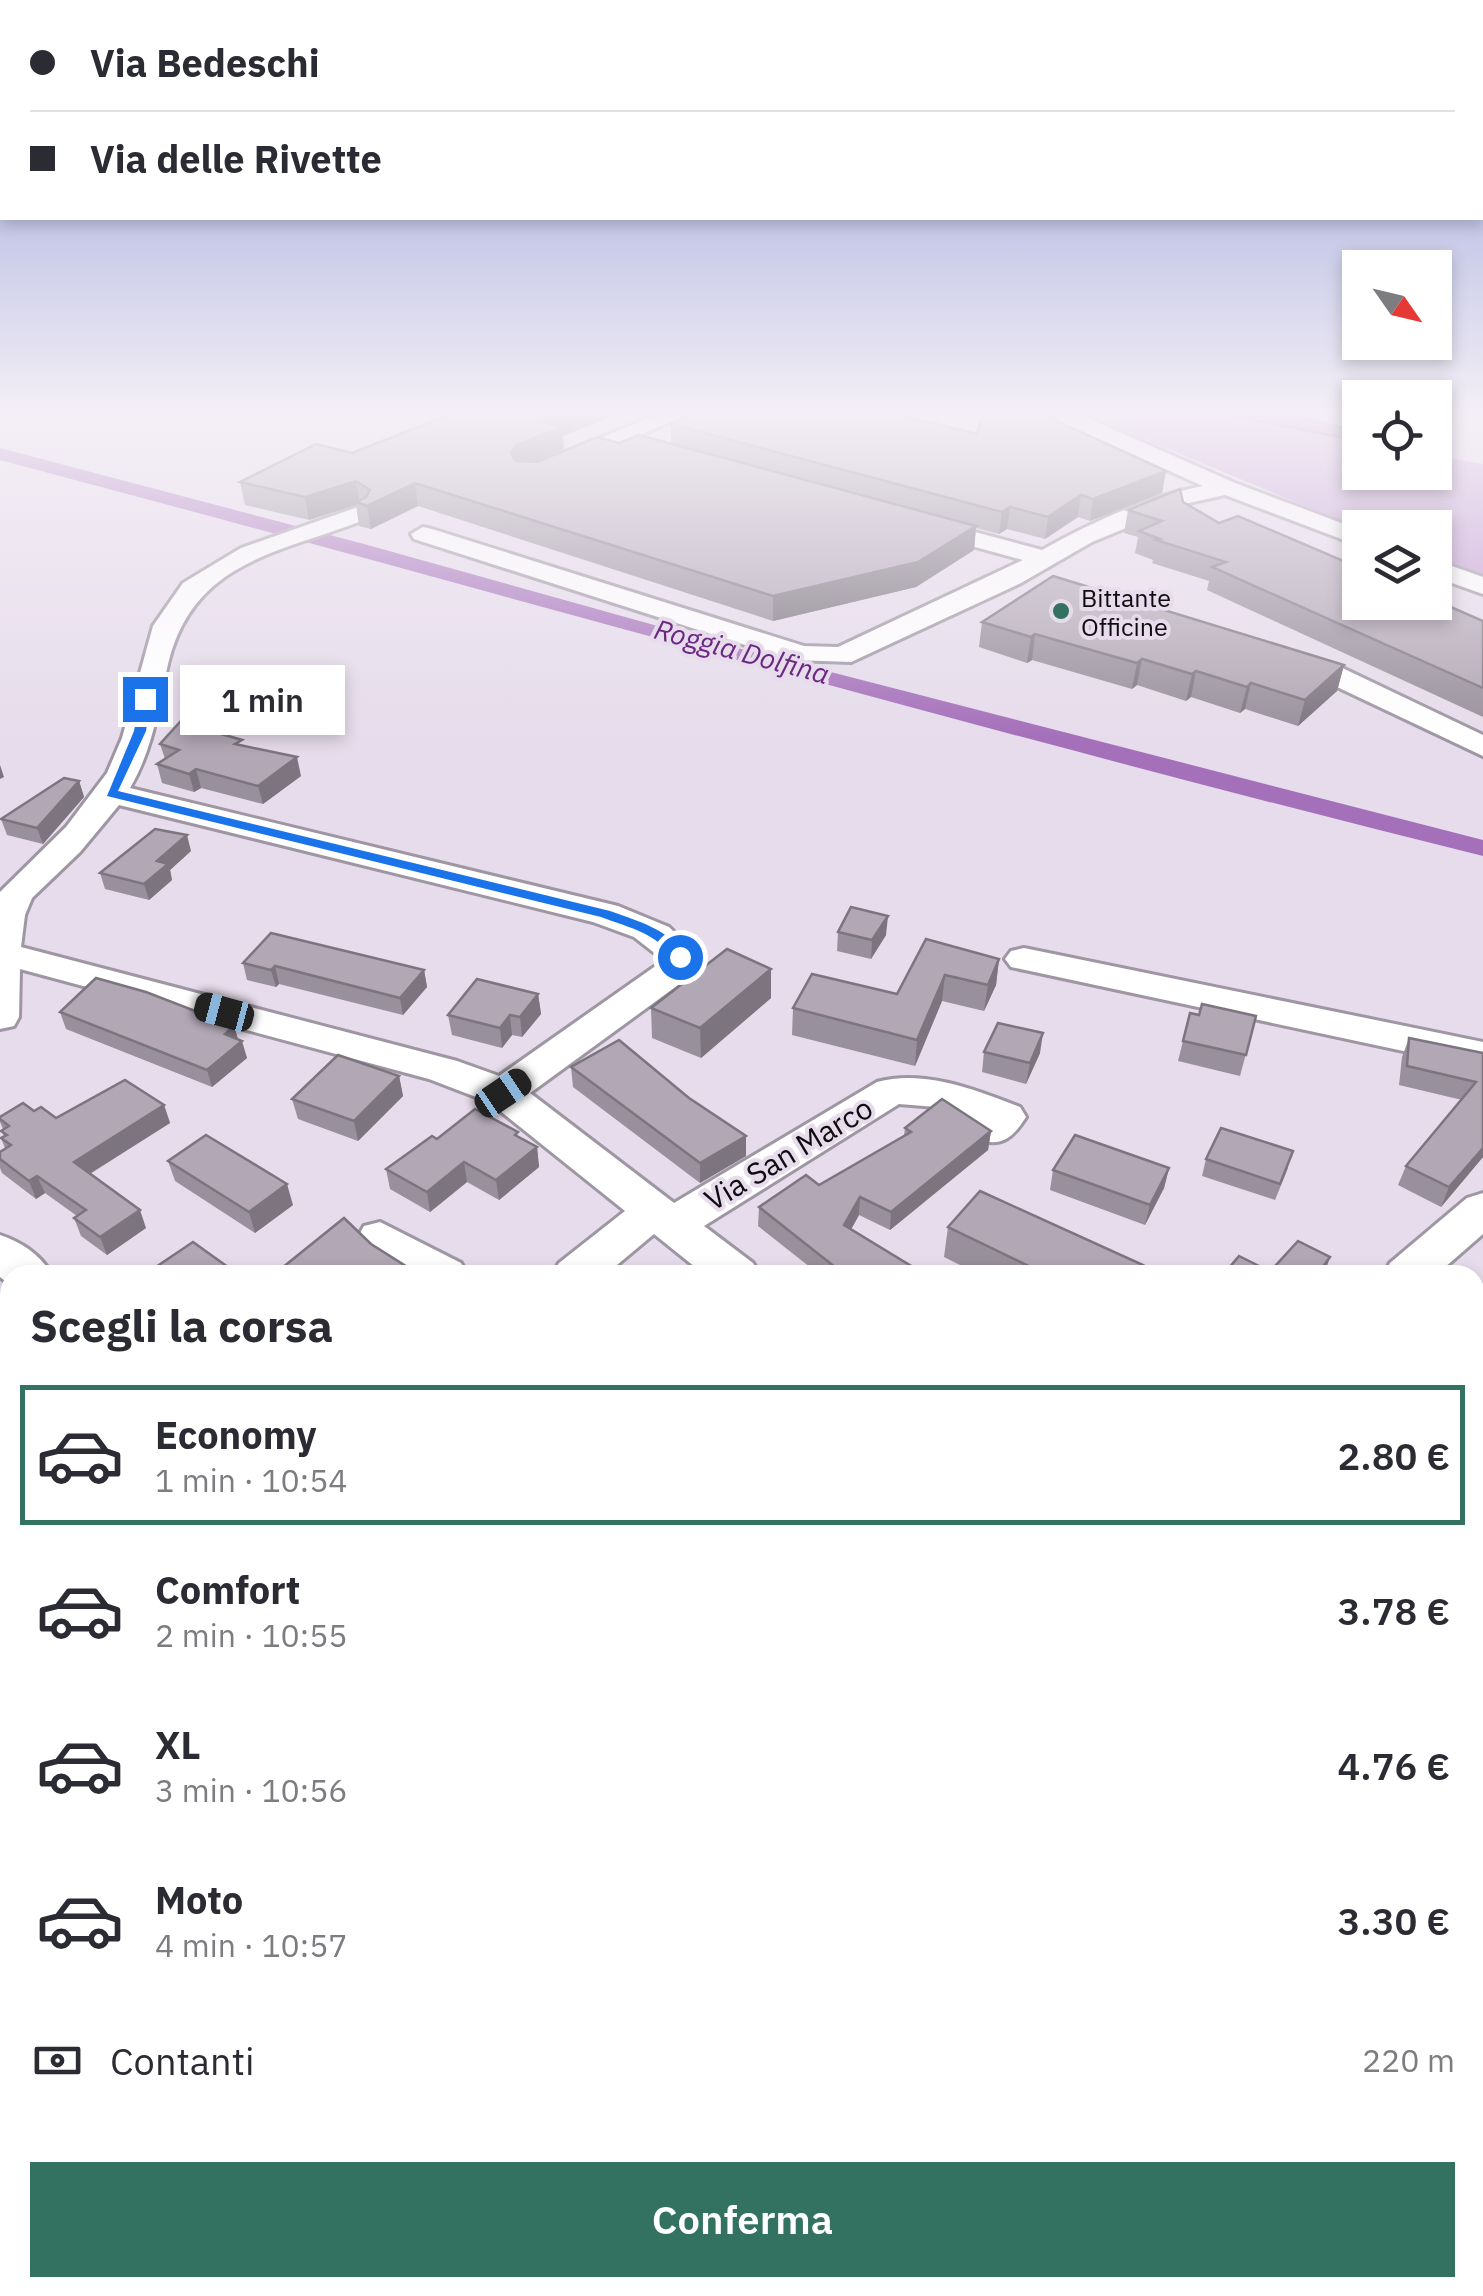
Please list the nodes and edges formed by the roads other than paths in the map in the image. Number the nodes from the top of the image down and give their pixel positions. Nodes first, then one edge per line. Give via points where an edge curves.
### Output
1 (335, 523) edge
2 (917, 523) edge
3 (1114, 523) edge
4 (1319, 523) edge
5 (1342, 532) edge
6 (423, 534) dead end
7 (1043, 558) junction
8 (1452, 574) edge
9 (1012, 577) junction
10 (1483, 586) edge
11 (1049, 588) edge
12 (1252, 649) edge
13 (1483, 747) edge
14 (111, 793) junction
15 (5, 954) junction
16 (1024, 960) dead end
17 (0, 1017) edge
18 (1483, 1055) edge
19 (503, 1093) junction
20 (994, 1130) edge
21 (1483, 1209) edge
22 (664, 1218) junction
23 (380, 1238) dead end
24 (427, 1265) edge
25 (586, 1265) edge
26 (725, 1265) edge
27 (1418, 1265) edge

1 - 14 street via 208,577 190,591 160,644 140,731
2 - 7 street
3 - 7 street
4 - 5 street
6 - 9 street via 802,654 841,656
7 - 9 street
8 - 10 street
9 - 11 street
12 - 13 street via 1326,671
14 - 15 street via 23,884 3,925
14 - 19 street via 606,914 670,942 680,957 672,972
15 - 17 street
15 - 19 street, Via San Marco via 443,1070
16 - 18 street
19 - 22 street, Via San Marco
20 - 22 street, Via San Marco via 1005,1117 960,1098 926,1089 891,1091
21 - 27 street
22 - 25 street via 621,1235
22 - 26 street, Via San Marco
23 - 24 street

